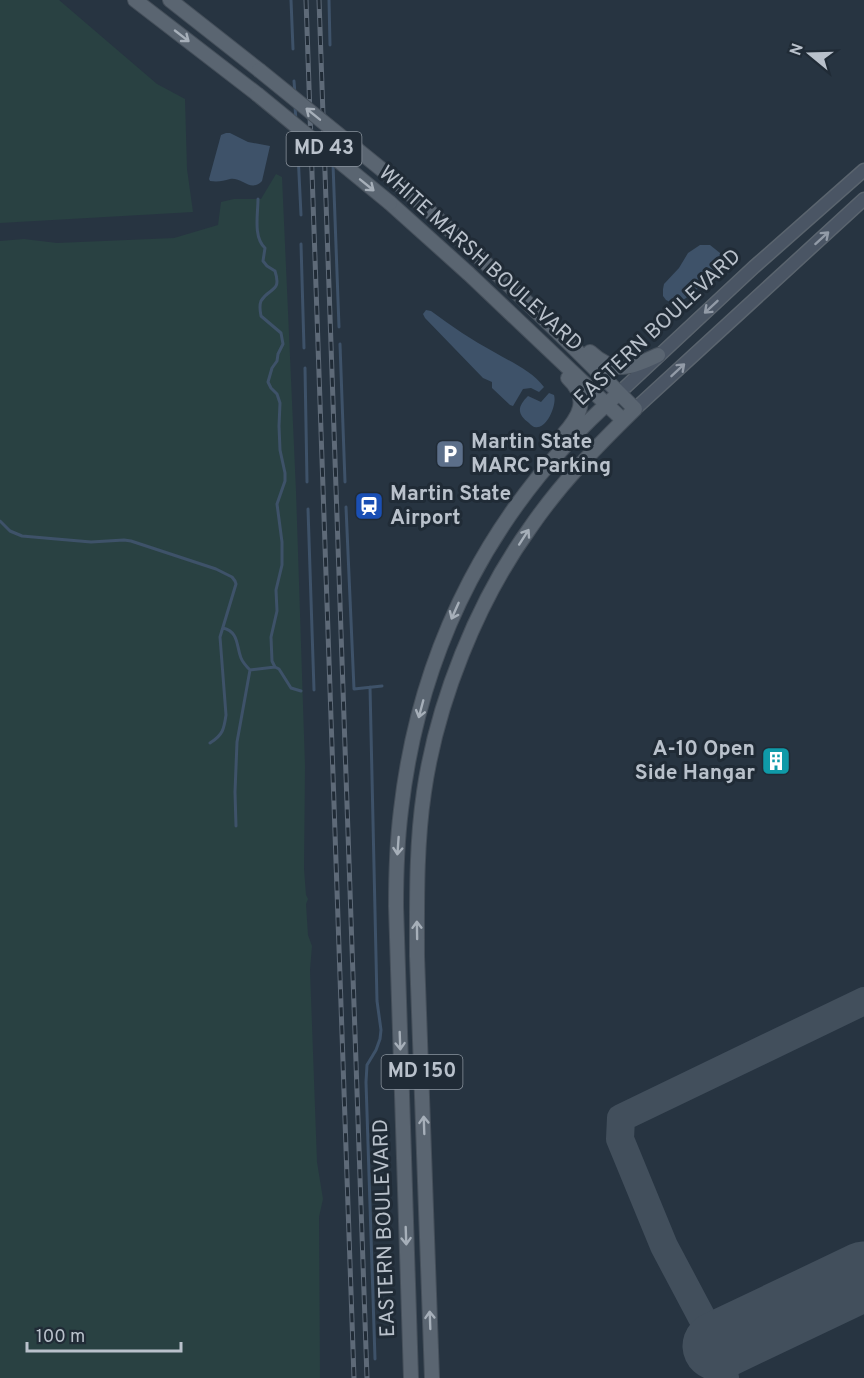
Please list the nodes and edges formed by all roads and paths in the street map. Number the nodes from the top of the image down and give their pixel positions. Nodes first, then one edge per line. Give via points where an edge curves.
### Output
1 (135, 0) edge
2 (170, 0) edge
3 (864, 170) edge
4 (864, 199) edge
5 (508, 310) junction
6 (549, 324) junction
7 (658, 355) junction
8 (619, 393) junction
9 (606, 404) junction
10 (635, 409) junction
11 (623, 420) junction
12 (549, 463) junction
13 (411, 1378) edge
14 (432, 1378) edge

1 -> 5 main road, WHITE MARSH BOULEVARD / MD 43, bridge via 390,203
6 -> 2 main road, WHITE MARSH BOULEVARD / MD 43, bridge via 391,177
3 -> 7 main road, EASTERN BOULEVARD / MD 150
10 -> 4 main road, EASTERN BOULEVARD / MD 150
5 - 9 main road, WHITE MARSH BOULEVARD / MD 43
5 - 12 main road via 513,327 580,394 578,411 570,427 553,445
6 - 7 main road via 567,330 608,365 624,368
6 - 8 main road, WHITE MARSH BOULEVARD / MD 43
7 - 8 main road, EASTERN BOULEVARD / MD 150
8 - 9 main road, EASTERN BOULEVARD / MD 150
8 - 10 main road, WHITE MARSH BOULEVARD / MD 43
9 - 11 main road, WHITE MARSH BOULEVARD / MD 43
9 - 12 main road, EASTERN BOULEVARD / MD 150
10 - 11 main road, EASTERN BOULEVARD / MD 150
14 -> 11 main road, EASTERN BOULEVARD / MD 150 via 417,956 420,819 429,766 456,669 497,580 529,528 588,455
12 -> 13 main road, EASTERN BOULEVARD / MD 150 via 501,528 455,610 430,676 404,788 396,906

